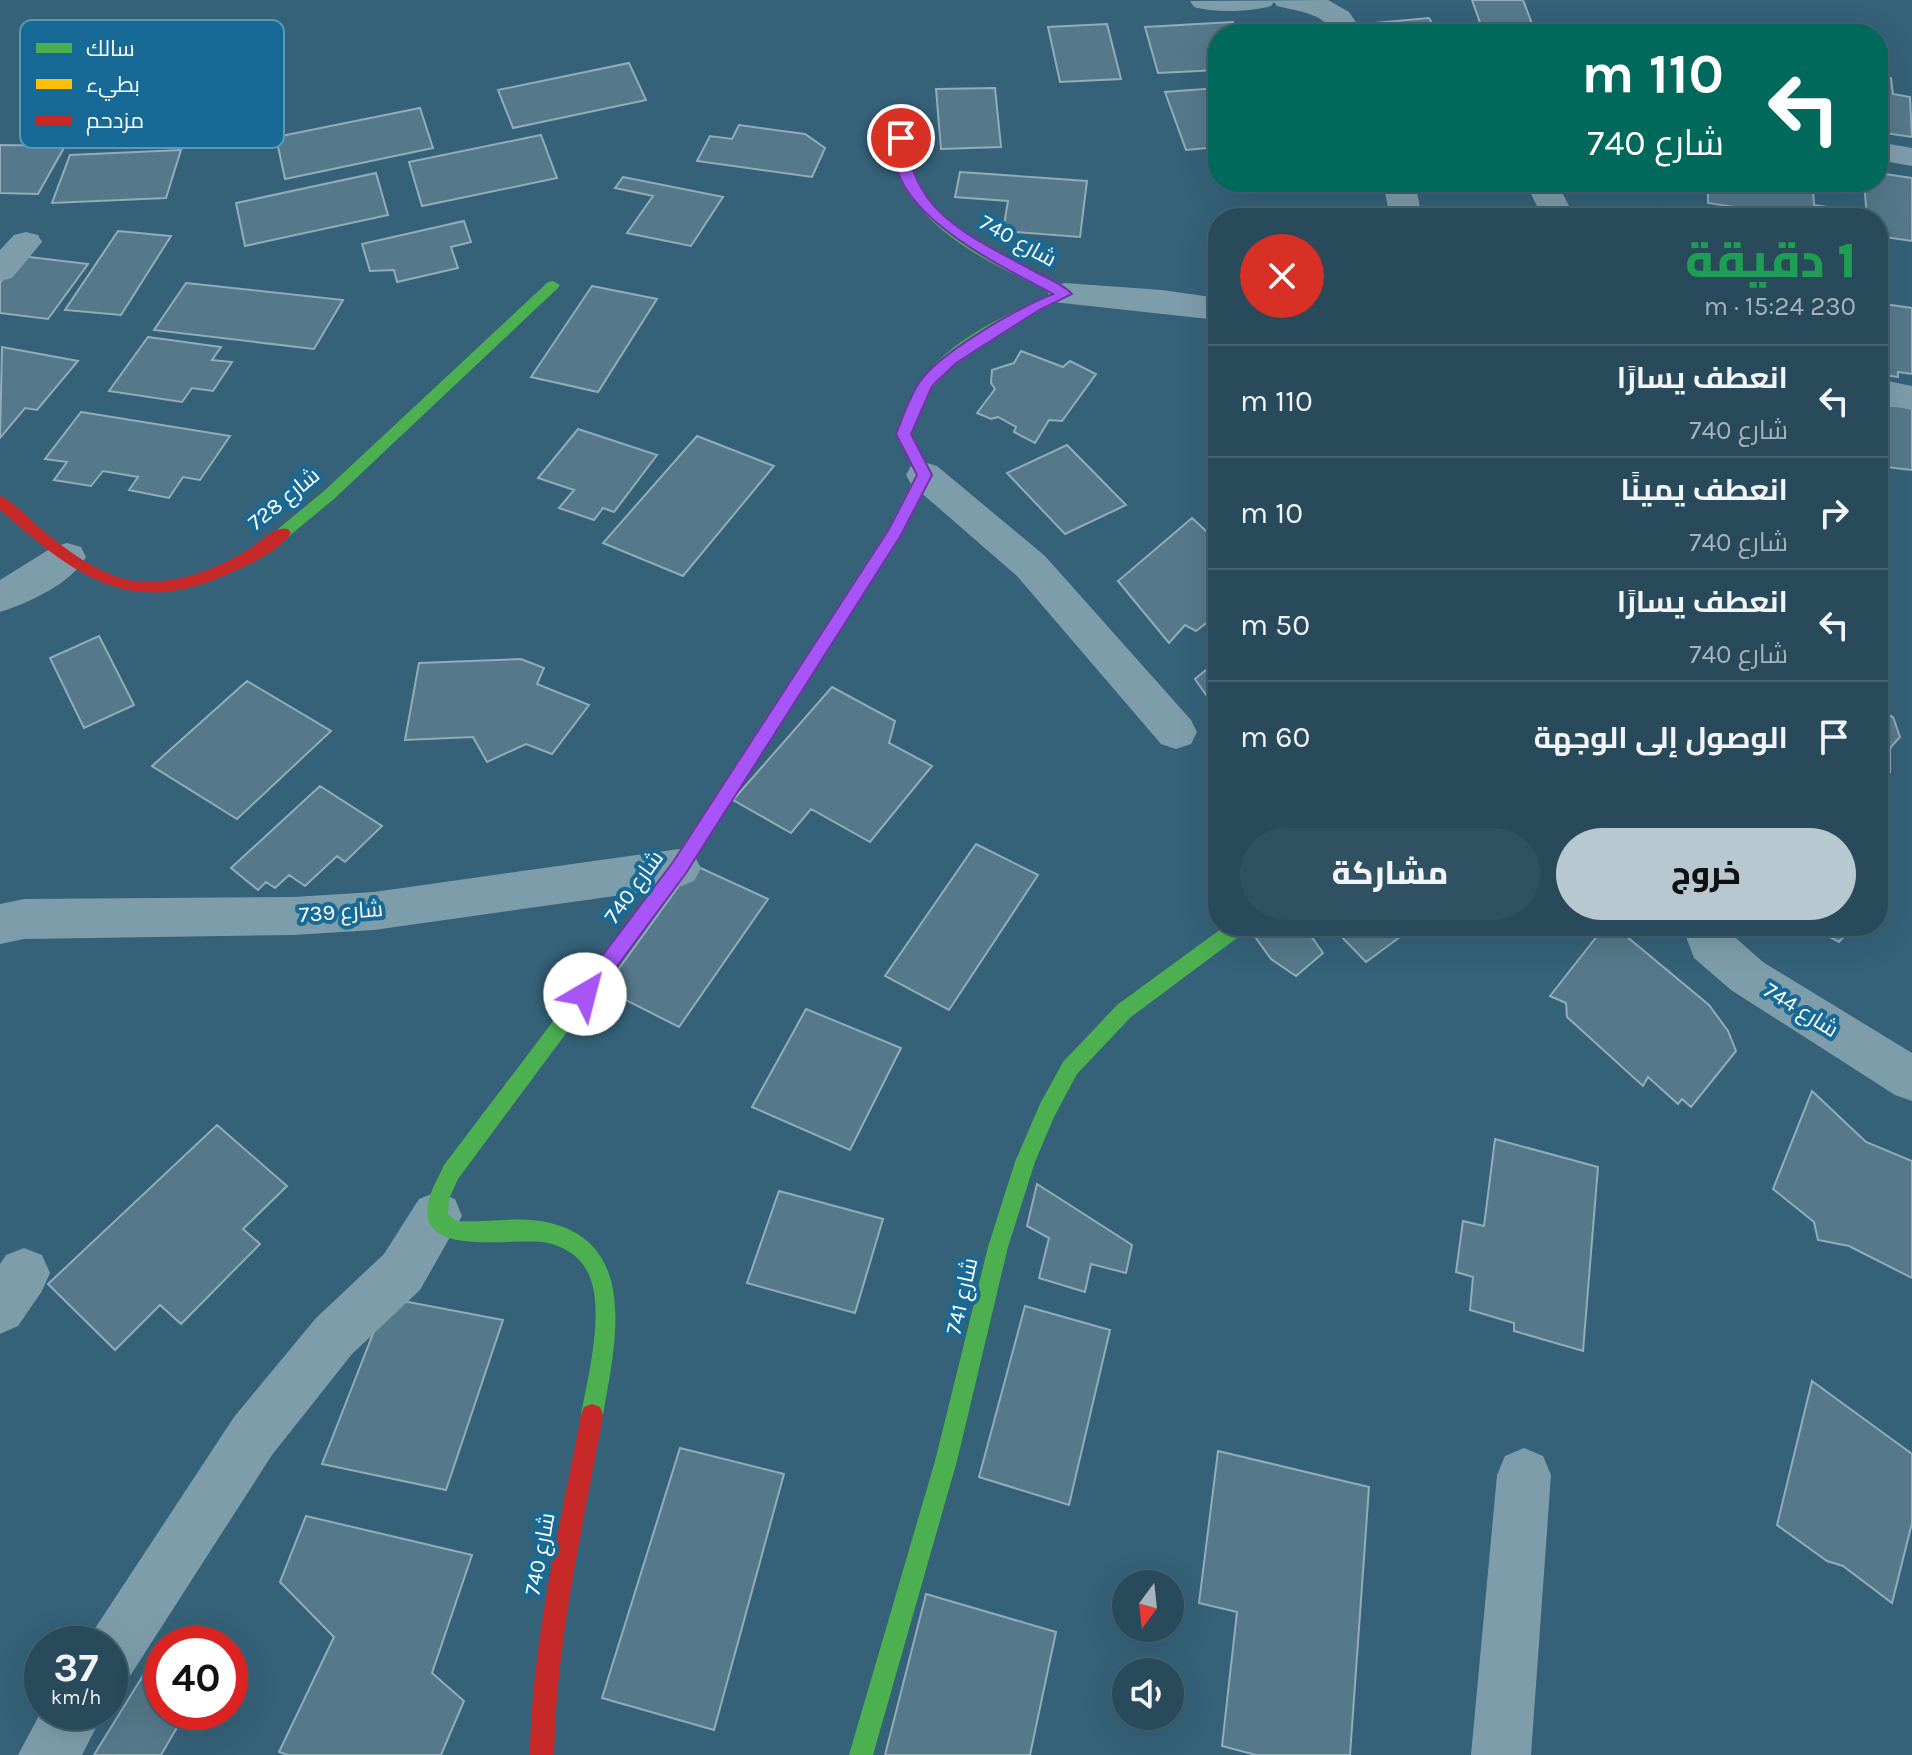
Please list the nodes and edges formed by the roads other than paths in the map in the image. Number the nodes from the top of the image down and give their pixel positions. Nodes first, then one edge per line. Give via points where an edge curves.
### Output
1 (1261, 0) edge
2 (1287, 0) edge
3 (1204, 1) edge
4 (1342, 24) edge
5 (901, 138) dead end
6 (1888, 153) edge
7 (1912, 157) edge
8 (26, 242) dead end
9 (0, 270) edge
10 (553, 285) dead end
11 (1065, 294) junction
12 (1208, 308) edge
13 (1888, 393) edge
14 (1912, 398) edge
15 (924, 475) junction
16 (0, 502) edge
17 (67, 557) junction
18 (0, 597) edge
19 (1176, 732) dead end
20 (679, 868) junction
21 (0, 924) edge
22 (1225, 936) edge
23 (1707, 936) edge
24 (1912, 1079) edge
25 (437, 1216) junction
26 (1524, 1475) dead end
27 (128, 1628) edge
28 (64, 1730) edge
29 (48, 1755) edge
30 (542, 1755) edge
31 (861, 1755) edge
32 (1501, 1755) edge

1 - 3 street
2 - 4 street via 1330,10
5 - 11 street, شارع 740 via 902,164 935,215 960,236
6 - 7 street
8 - 9 street
10 - 17 street, شارع 728 via 269,545 210,577 145,588
11 - 12 street
11 - 15 street, شارع 740 via 1034,306 951,360 926,384 903,434
13 - 14 street
15 - 19 street via 1031,566
15 - 20 street, شارع 740 via 895,531
16 - 17 street, شارع 728
17 - 18 street
20 - 21 street, شارع 739 via 374,911 24,919
20 - 25 street, شارع 740 via 451,1172
22 - 31 street, شارع 741 via 1124,1011 1070,1068 1047,1111 998,1247 946,1461
23 - 24 street, شارع 744 via 1747,976
25 - 27 street via 402,1272 334,1336 253,1436
25 - 30 street, شارع 740 via 445,1227 460,1232 515,1229 567,1238 595,1257 607,1287 603,1350 555,1596
26 - 32 street
28 - 29 street

